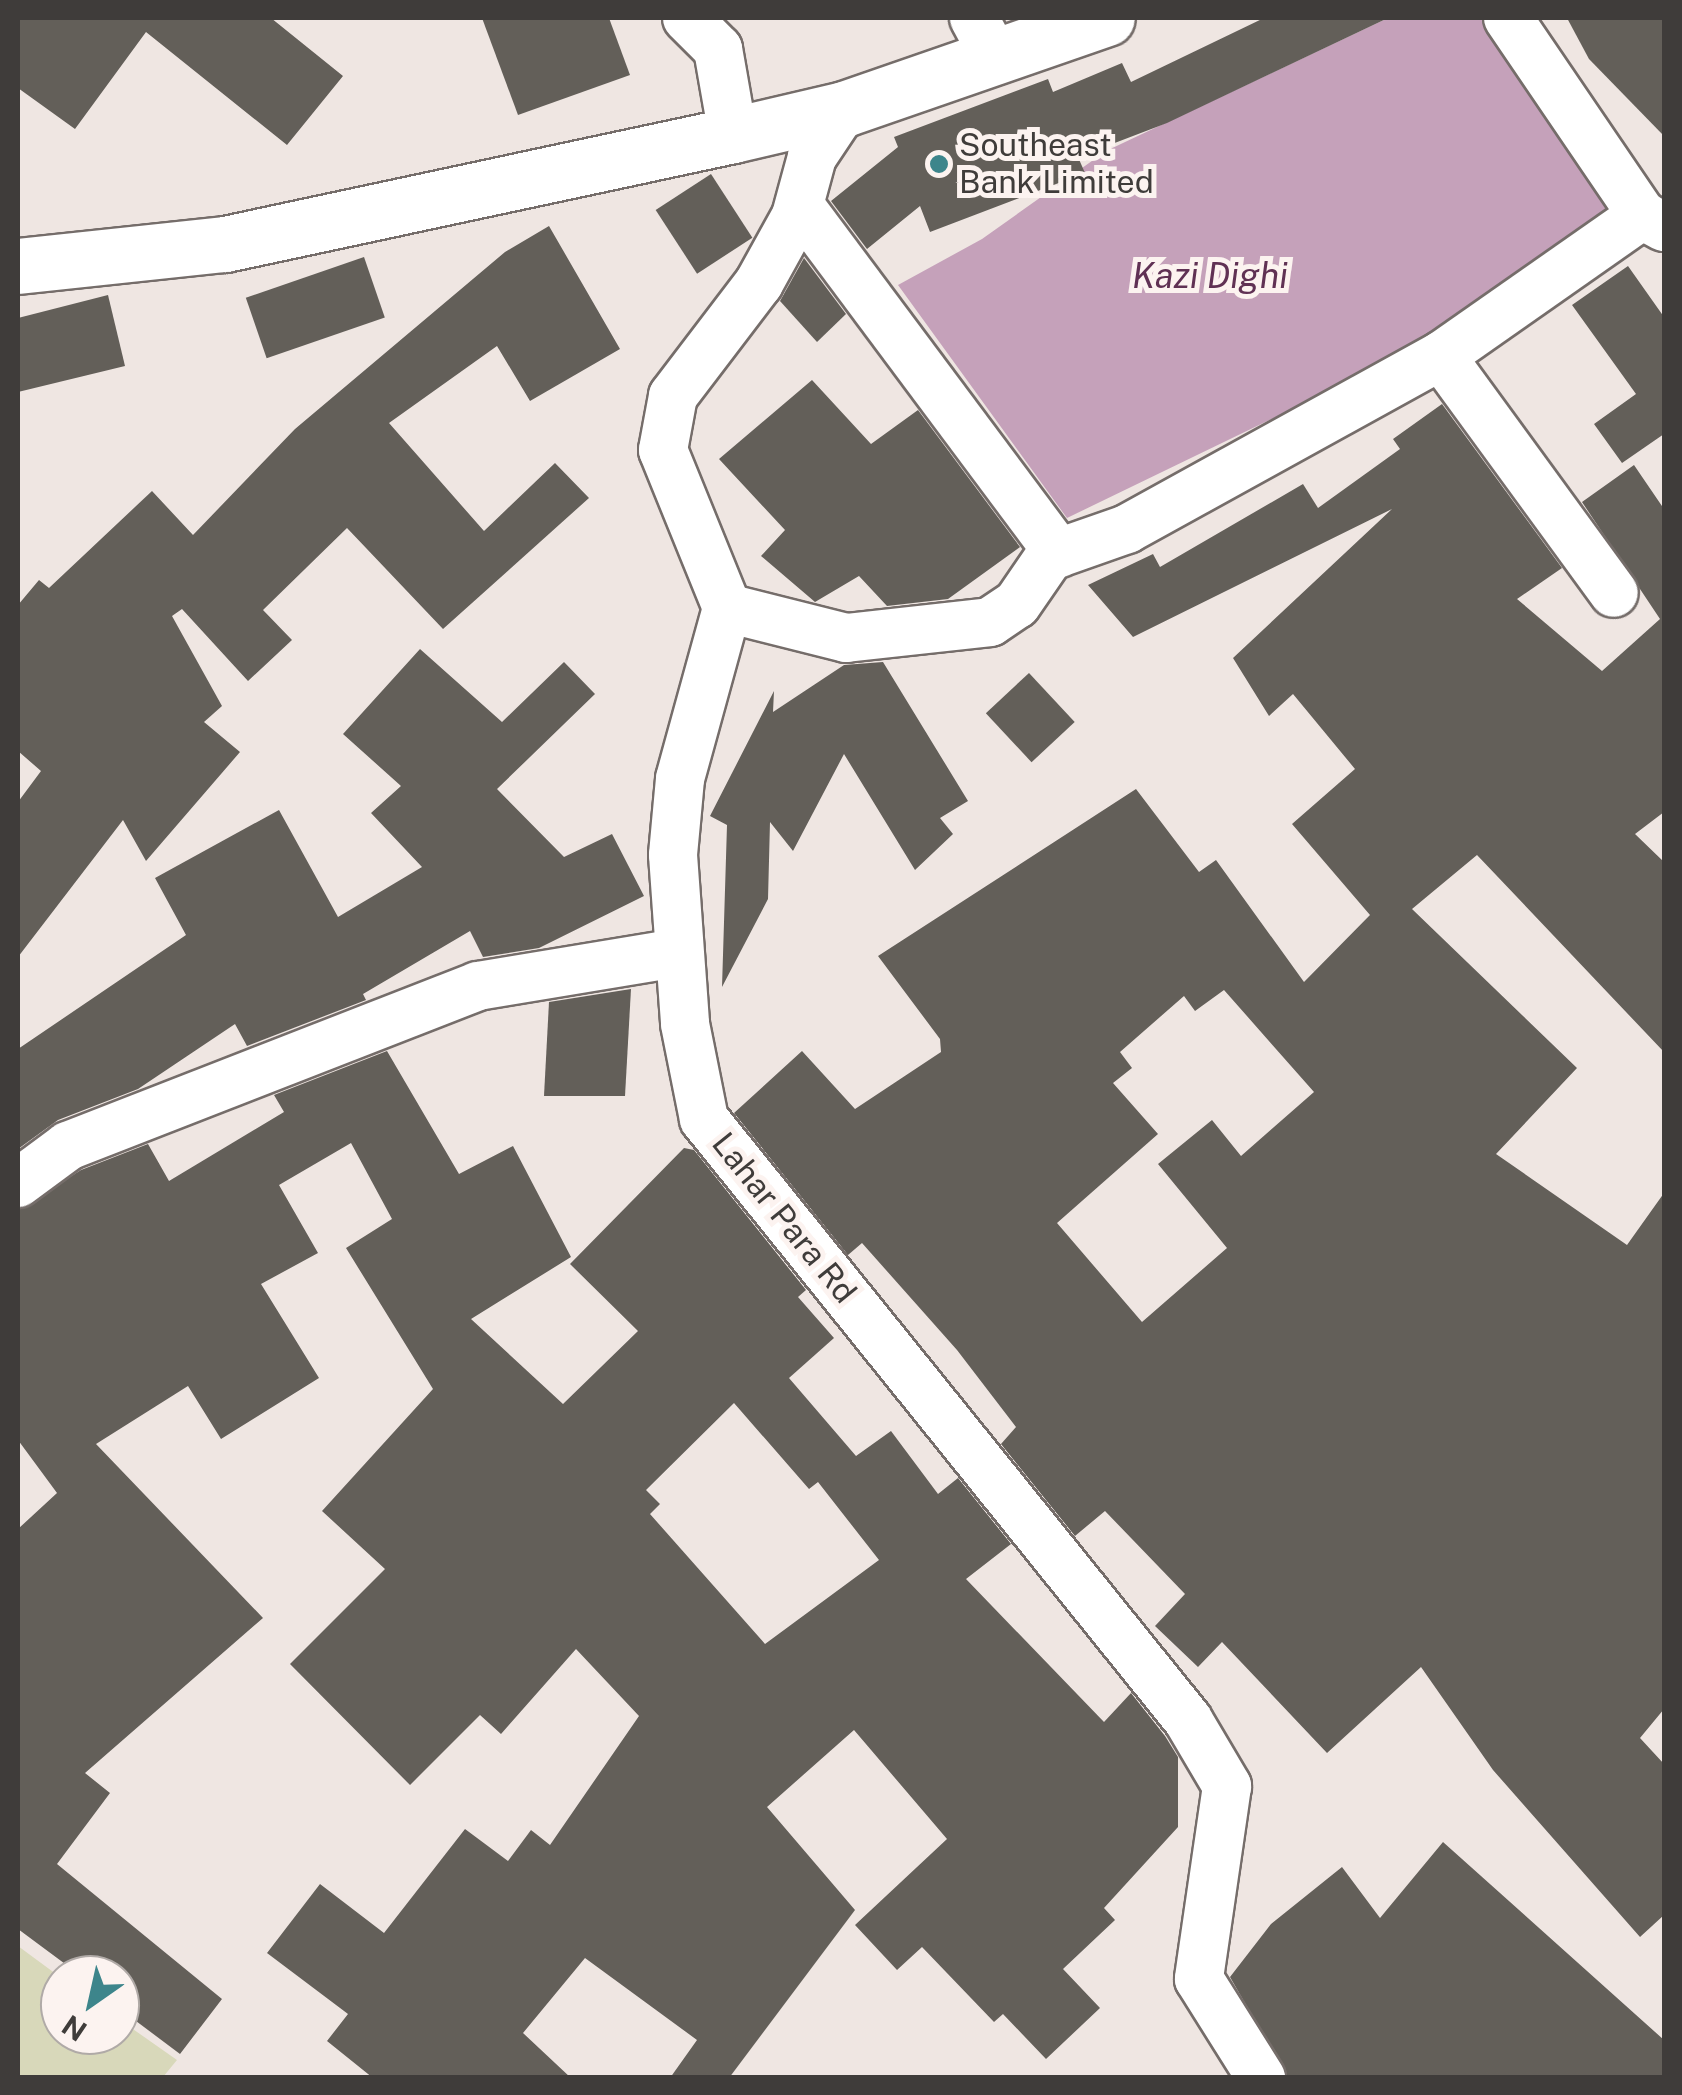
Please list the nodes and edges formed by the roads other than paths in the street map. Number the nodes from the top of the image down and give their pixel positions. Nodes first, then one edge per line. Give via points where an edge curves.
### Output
1 (686, 18) edge
2 (1107, 18) edge
3 (1508, 18) edge
4 (984, 37) edge
5 (844, 109) junction
6 (733, 135) junction
7 (800, 206) junction
8 (1653, 221) edge
9 (18, 266) edge
10 (1441, 356) junction
11 (1059, 553) junction
12 (1614, 592) dead end
13 (727, 608) junction
14 (678, 954) junction
15 (18, 1183) edge
16 (1261, 2078) edge

1 - 6 street via 718,49
2 - 4 main road
3 - 8 street
4 - 5 main road
5 - 6 main road
5 - 7 street via 812,158
6 - 9 main road via 225,244
7 - 11 street
7 - 13 street via 759,284 672,396 663,450
8 - 10 street
10 - 11 street via 1127,530
10 - 12 street
11 - 13 street via 1017,604 990,622 955,630 897,626 846,638
13 - 14 street, Lahar Para Rd via 680,778 673,855
14 - 15 street via 478,986 68,1146
14 - 16 street, Lahar Para Rd via 704,1120 1188,1720 1226,1786 1199,1978

